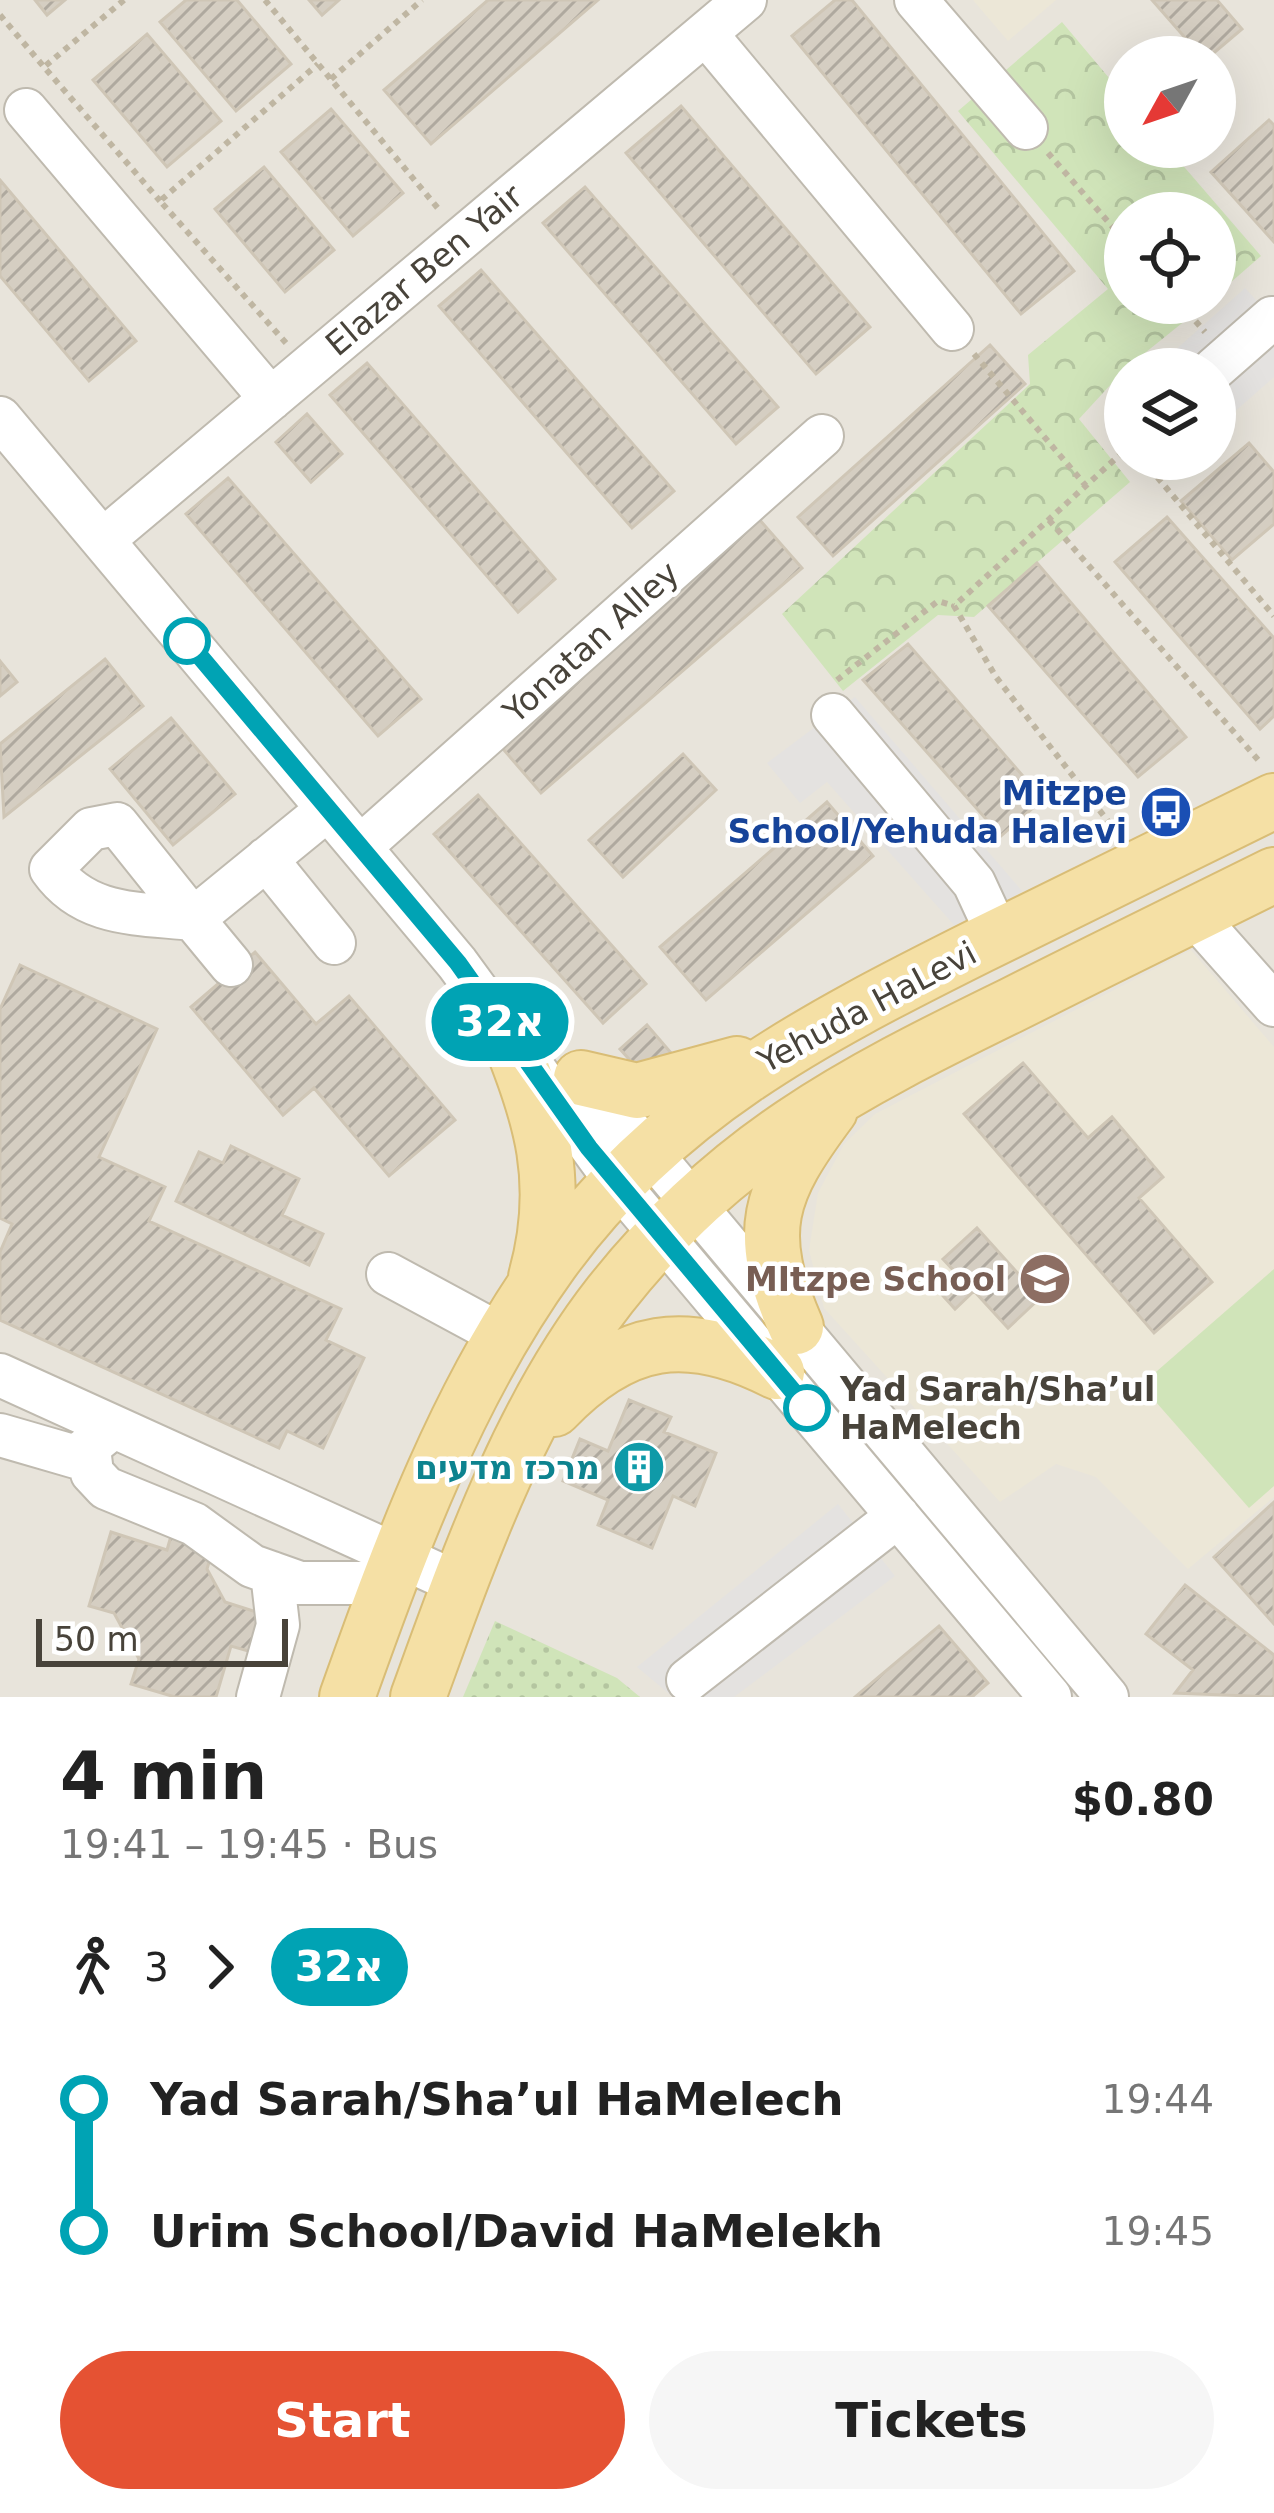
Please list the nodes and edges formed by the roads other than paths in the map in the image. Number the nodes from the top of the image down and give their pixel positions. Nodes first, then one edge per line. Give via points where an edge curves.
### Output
1 (746, 0) edge
2 (916, 0) edge
3 (706, 34) junction
4 (26, 110) dead end
5 (1026, 128) road end
6 (952, 329) road end
7 (1273, 335) edge
8 (1236, 357) edge
9 (271, 399) junction
10 (822, 436) dead end
11 (6, 437) edge
12 (103, 540) junction
13 (831, 702) road end
14 (1265, 779) edge
15 (328, 809) junction
16 (360, 847) junction
17 (266, 860) junction
18 (1274, 875) edge
19 (1194, 914) junction
20 (999, 937) junction
21 (334, 944) dead end
22 (458, 963) junction
23 (231, 965) dead end
24 (1274, 1005) edge
25 (506, 1030) junction
26 (784, 1048) junction
27 (581, 1078) junction
28 (845, 1089) junction
29 (633, 1167) junction
30 (676, 1218) junction
31 (388, 1274) dead end
32 (533, 1288) junction
33 (503, 1336) junction
34 (786, 1350) junction
35 (0, 1376) edge
36 (0, 1435) edge
37 (101, 1437) junction
38 (523, 1441) junction
39 (898, 1516) junction
40 (394, 1570) junction
41 (272, 1573) junction
42 (460, 1583) junction
43 (688, 1680) dead end
44 (259, 1697) edge
45 (346, 1697) edge
46 (418, 1697) edge
47 (1050, 1697) edge
48 (1107, 1697) edge

1 - 3 street, Elazar Ben Yair
2 - 5 street
3 - 6 street
3 - 9 street, Elazar Ben Yair
4 - 9 street
7 - 8 street
9 - 12 street, Elazar Ben Yair
10 - 16 street, Yonatan Alley
11 - 12 street
12 - 15 street
13 - 20 street via 974,883
14 - 20 main road, Yehuda HaLevi via 1143,866
15 - 16 street
15 - 17 street
16 - 22 street
17 - 21 street
17 - 23 street via 193,919
18 - 19 main road, Yehuda HaLevi
19 - 24 street
19 - 28 main road, Yehuda HaLevi
20 - 26 main road, Yehuda HaLevi
22 - 25 street
22 - 27 street
25 - 29 street
25 - 32 main road via 537,1103 548,1165
26 - 27 main road via 637,1090
26 - 29 main road, Yehuda HaLevi
27 - 29 street
28 - 30 main road, Yehuda HaLevi via 784,1126
28 - 34 main road via 800,1149 772,1225
29 - 30 street
29 - 32 main road, Yehuda HaLevi
30 - 34 street
30 - 38 main road, Yehuda HaLevi via 608,1297
31 - 33 street
32 - 33 main road, Yehuda HaLevi
33 - 40 main road, Yehuda HaLevi
34 - 38 main road via 656,1344 593,1372
34 - 39 street
34 - 48 street
35 - 37 street
36 - 37 street via 76,1457
37 - 40 street
37 - 41 street via 92,1473 106,1488 194,1524
38 - 42 main road, Yehuda HaLevi
39 - 43 street
39 - 47 street
40 - 41 street via 300,1583
40 - 42 street
40 - 45 main road, Yehuda HaLevi
41 - 44 street via 278,1625
42 - 46 main road, Yehuda HaLevi

